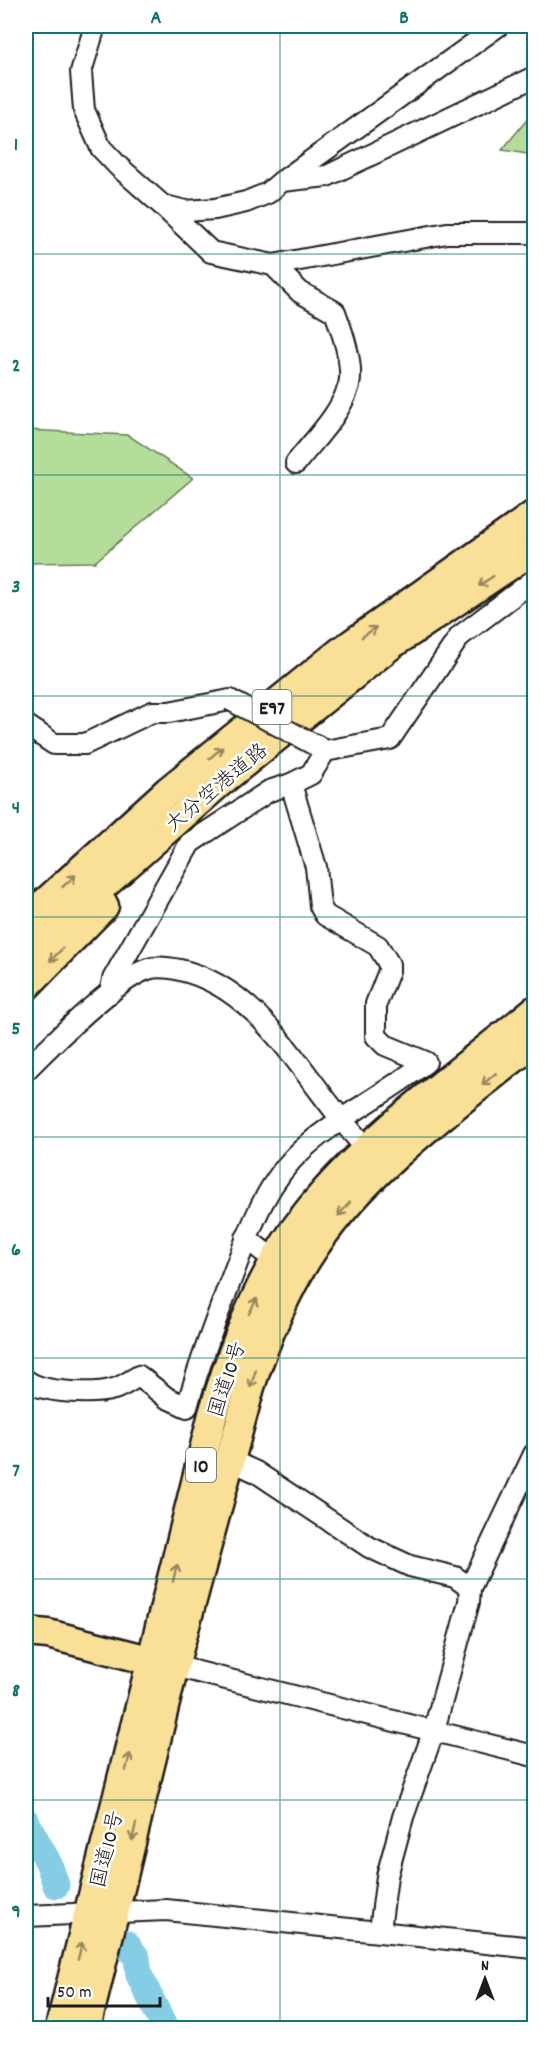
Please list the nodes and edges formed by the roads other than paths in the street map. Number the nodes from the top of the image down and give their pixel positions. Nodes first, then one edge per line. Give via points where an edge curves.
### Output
1 (94, 26) edge
2 (498, 26) edge
3 (534, 77) edge
4 (282, 181) junction
5 (162, 205) junction
6 (534, 233) edge
7 (273, 265) junction
8 (296, 463) dead end
9 (534, 515) edge
10 (534, 549) edge
11 (534, 580) edge
12 (392, 644) junction
13 (26, 725) edge
14 (319, 747) junction
15 (291, 784) junction
16 (26, 920) edge
17 (26, 954) edge
18 (26, 986) edge
19 (110, 993) junction
20 (534, 1011) edge
21 (534, 1042) edge
22 (26, 1070) edge
23 (340, 1119) junction
24 (375, 1158) junction
25 (246, 1238) junction
26 (286, 1269) junction
27 (26, 1380) edge
28 (534, 1455) edge
29 (230, 1460) junction
30 (470, 1588) junction
31 (26, 1618) edge
32 (37, 1633) edge
33 (164, 1664) junction
34 (434, 1730) junction
35 (534, 1756) edge
36 (103, 1912) junction
37 (26, 1916) edge
38 (380, 1930) junction
39 (534, 1948) edge
40 (60, 2028) edge
41 (86, 2028) edge

1 - 5 street via 81,72 84,110 102,148
2 - 4 street
3 - 4 street via 327,176
4 - 5 street via 261,196 215,209 185,211
5 - 7 street via 211,252
6 - 7 street via 447,233
7 - 8 street via 300,292 335,312 346,344 349,384 336,411
16 -> 9 highway, 大分空港道路 / E97 via 168,791 339,653
10 -> 12 highway, 大分空港道路 / E97
11 - 14 street via 460,636 390,739
12 - 17 highway, 大分空港道路 / E97 via 219,783
12 -> 18 highway via 174,839
13 - 14 street, bridge via 54,744 85,744 152,712 230,700
14 - 15 street via 311,774
15 - 19 street via 269,791 190,843 113,979
15 - 23 street via 316,867 320,906 325,915 378,946 389,964 376,1004 376,1036 385,1045 426,1062 397,1086
19 - 22 street
19 - 23 street via 148,969 172,968 221,986 266,1024
20 - 24 highway, 国道10号 / 10
21 -> 24 highway, 国道10号 / 10
23 - 24 street
23 - 25 street via 302,1150 269,1190
24 - 26 highway, 国道10号 / 10 via 305,1215
25 - 26 street
25 - 27 street via 203,1348 187,1407 167,1398 139,1376 114,1389 66,1392 31,1385
26 -> 29 highway, 国道10号 / 10
33 -> 26 highway, 国道10号 / 10 via 213,1414 229,1360
28 - 30 street
29 - 30 street via 256,1472 369,1547 410,1566 454,1577
29 - 33 highway, 国道10号 / 10
30 - 34 street
31 - 32 highway
32 - 33 highway
33 - 34 street
33 - 36 highway, 国道10号 / 10
34 - 35 street
34 - 38 street via 387,1876
36 - 37 street
36 - 38 street via 166,1910
40 -> 36 highway, 国道10号 / 10
36 - 41 highway, 国道10号 / 10
38 - 39 street

